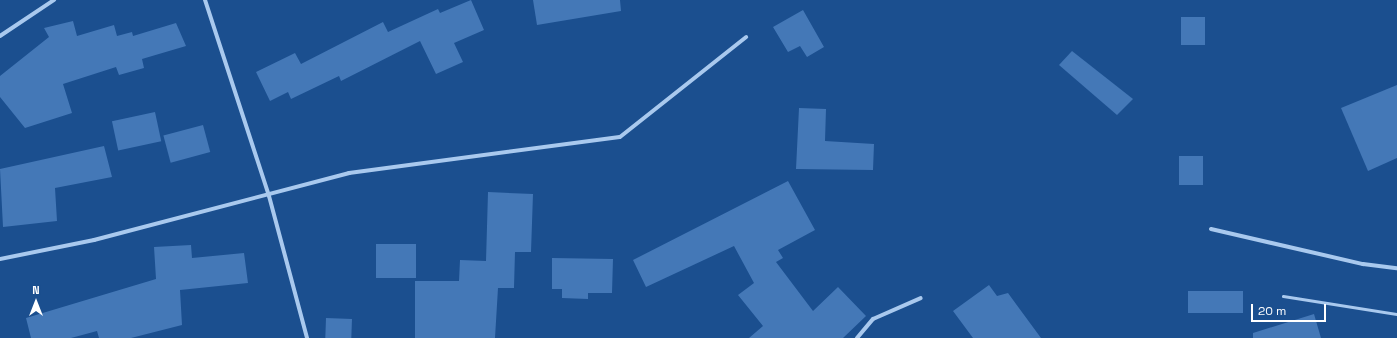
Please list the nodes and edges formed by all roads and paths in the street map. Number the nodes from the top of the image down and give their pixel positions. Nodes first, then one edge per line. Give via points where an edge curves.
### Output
1 (54, 0) edge
2 (205, 0) edge
3 (0, 36) edge
4 (746, 37) dead end
5 (269, 196) junction
6 (1211, 229) dead end
7 (0, 259) edge
8 (1397, 268) edge
9 (1283, 296) dead end
10 (921, 298) dead end
11 (1397, 314) edge
12 (307, 338) edge
13 (857, 338) edge

1 - 3 street
2 - 5 street
4 - 5 street via 620,137 349,173
5 - 7 street
5 - 12 street
6 - 8 street via 1363,264
9 - 11 lane
10 - 13 street via 874,319

